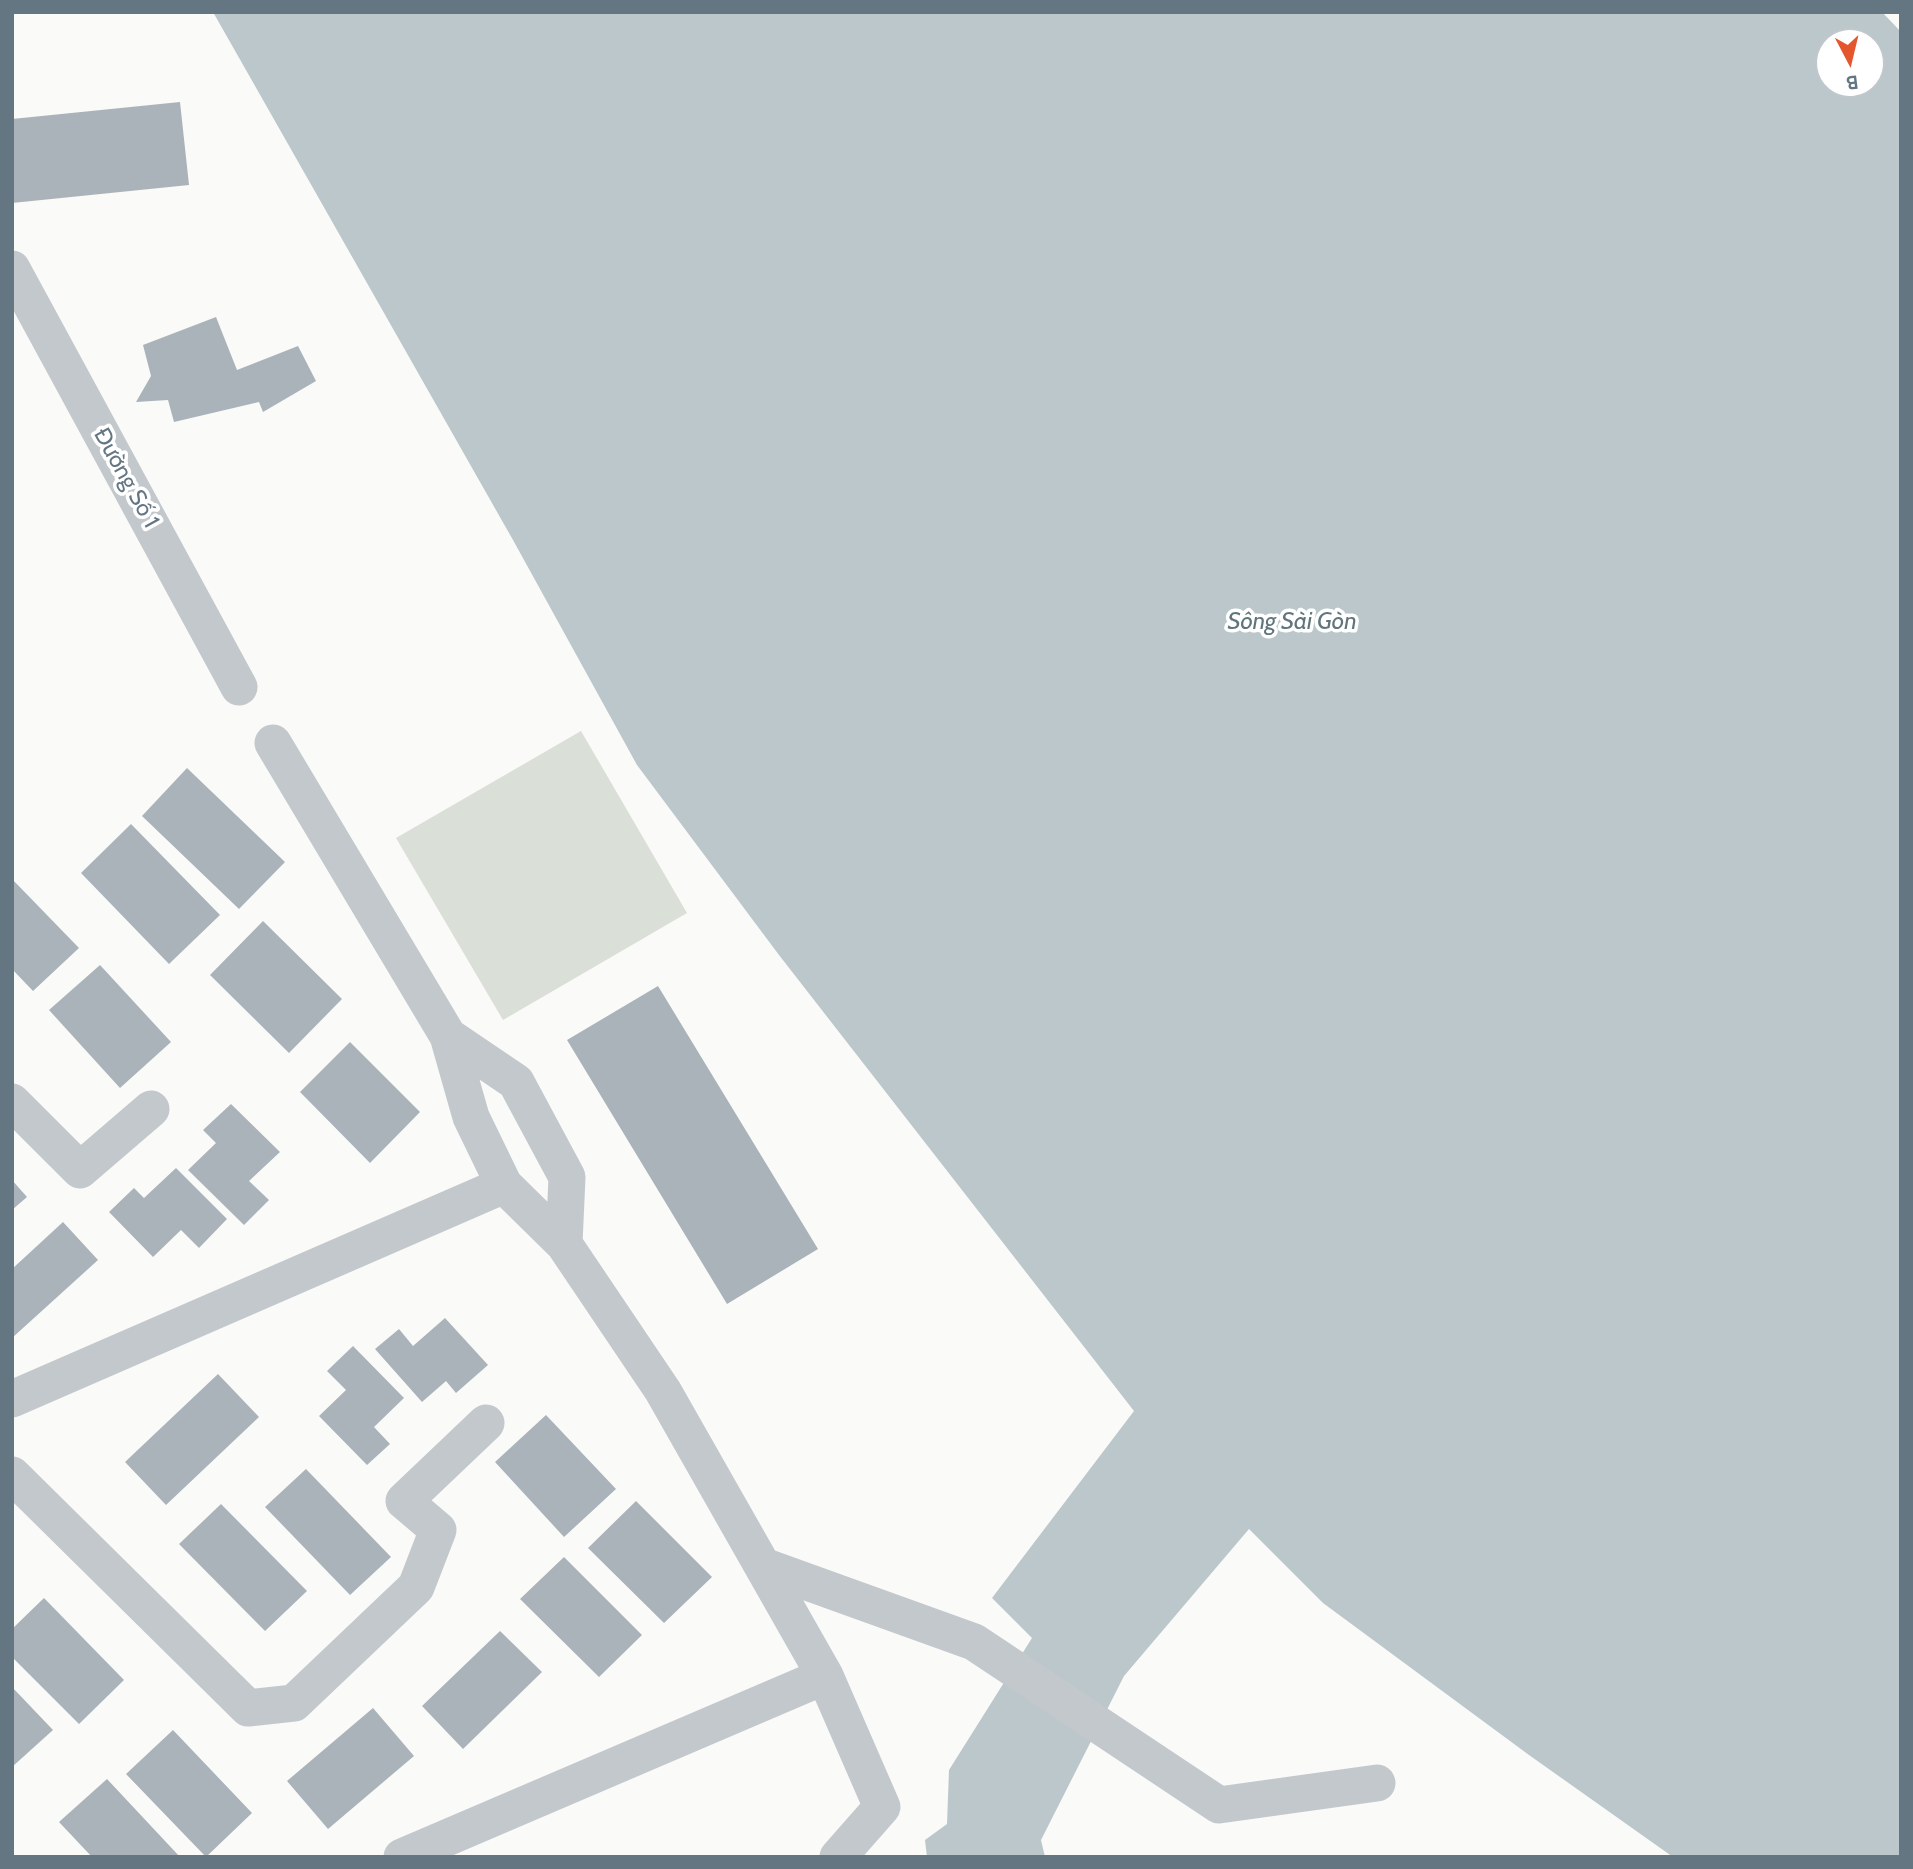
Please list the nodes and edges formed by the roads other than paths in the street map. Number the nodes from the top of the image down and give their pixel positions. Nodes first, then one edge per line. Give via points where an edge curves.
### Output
1 (12, 269) edge
2 (239, 687) dead end
3 (273, 743) dead end
4 (448, 1035) junction
5 (12, 1102) edge
6 (150, 1109) dead end
7 (504, 1185) junction
8 (564, 1244) junction
9 (12, 1399) edge
10 (486, 1423) dead end
11 (12, 1475) edge
12 (763, 1566) junction
13 (825, 1676) junction
14 (1377, 1783) dead end
15 (413, 1855) edge
16 (838, 1857) edge

1 - 2 street, Đường Số 1
3 - 4 street
4 - 7 street via 471,1117
4 - 8 street via 516,1082 567,1177
5 - 6 street via 80,1170
7 - 8 street
7 - 9 street
8 - 12 street via 663,1391
10 - 11 street via 404,1501 438,1530 416,1587 294,1703 248,1707
12 - 13 street
12 - 14 street via 974,1642 1219,1805
13 - 15 street
13 - 16 street via 882,1807

